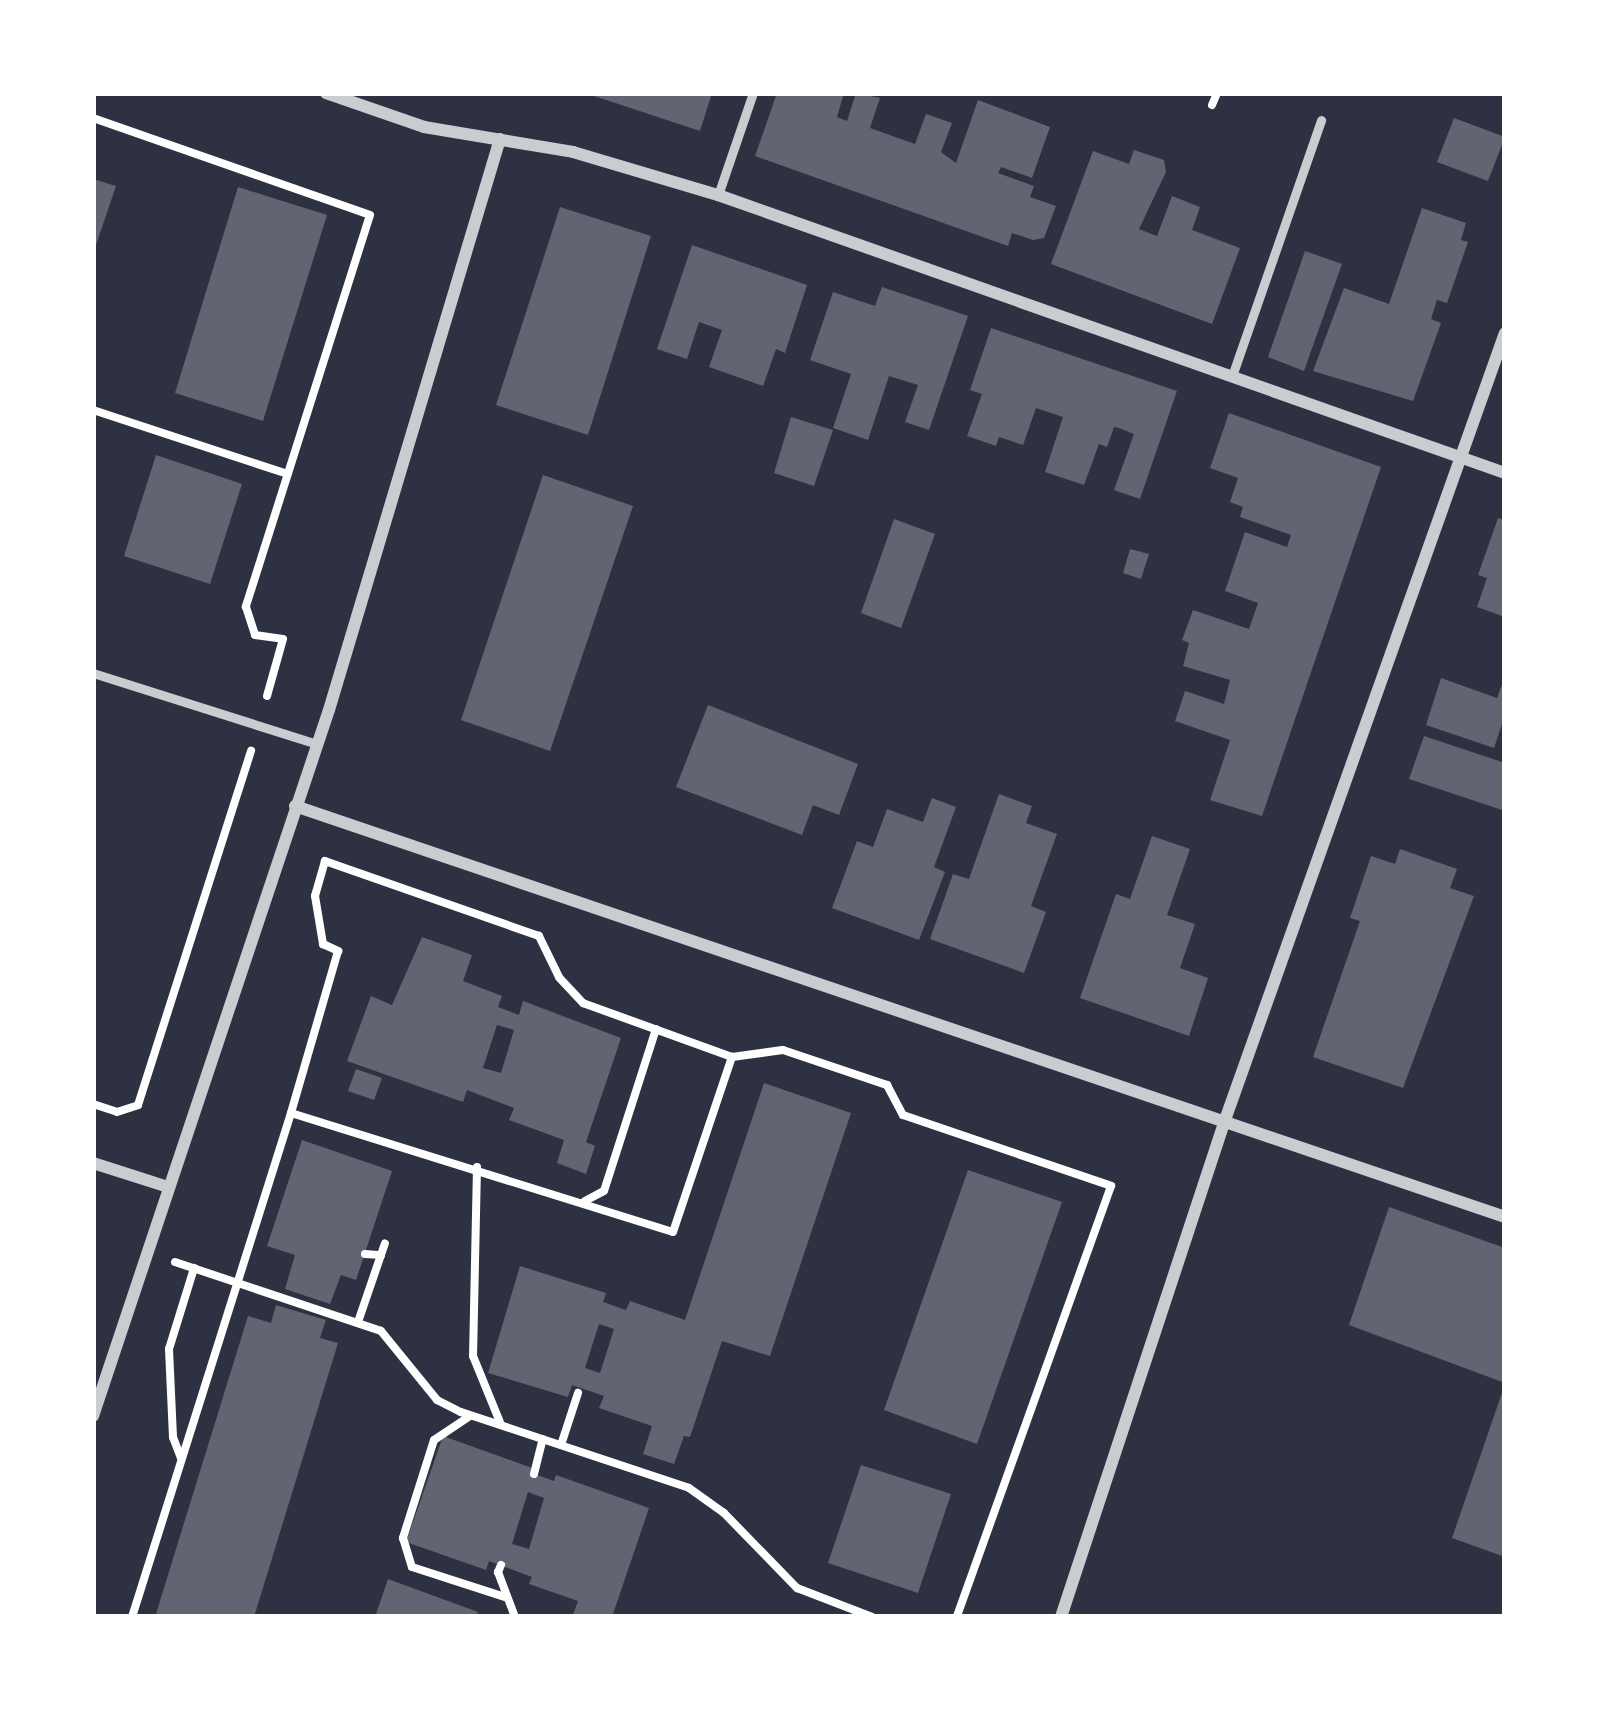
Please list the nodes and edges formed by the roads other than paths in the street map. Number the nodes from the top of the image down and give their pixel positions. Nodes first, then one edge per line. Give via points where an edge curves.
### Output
1 (326, 93) edge
2 (753, 93) edge
3 (1321, 120) dead end
4 (500, 140) junction
5 (718, 195) junction
6 (1505, 333) edge
7 (1232, 376) junction
8 (1464, 458) junction
9 (1505, 473) edge
10 (93, 673) edge
11 (317, 743) junction
12 (296, 806) junction
13 (1225, 1120) junction
14 (93, 1163) edge
15 (165, 1186) junction
16 (1505, 1217) edge
17 (93, 1416) edge
18 (1061, 1617) edge

1 - 4 street via 424,127
2 - 5 lane
3 - 7 lane
4 - 5 street via 573,152
4 - 11 street
5 - 7 street
6 - 8 street
7 - 8 street
8 - 9 street
8 - 13 street
10 - 11 lane
11 - 12 street
12 - 13 street
12 - 15 street
13 - 16 street
13 - 18 street
14 - 15 street
15 - 17 street

